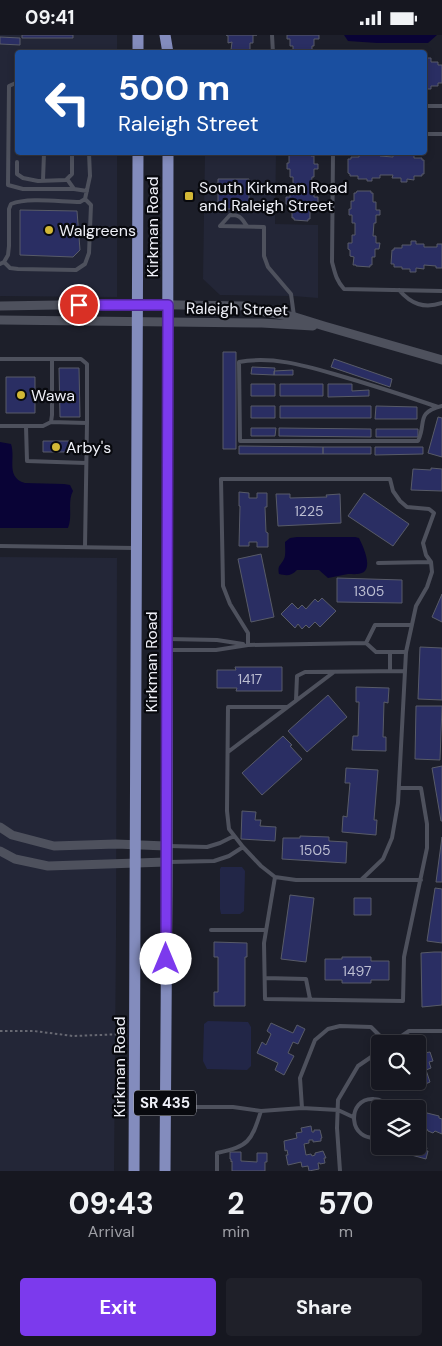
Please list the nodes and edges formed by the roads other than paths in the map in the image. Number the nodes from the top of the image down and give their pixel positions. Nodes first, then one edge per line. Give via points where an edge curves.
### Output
1 (138, 35) edge
2 (167, 35) edge
3 (272, 35) edge
4 (138, 50) edge
5 (168, 50) edge
6 (273, 50) edge
7 (15, 83) edge
8 (427, 106) edge
9 (442, 106) edge
10 (427, 134) edge
11 (442, 134) edge
12 (44, 155) edge
13 (72, 155) edge
14 (89, 155) edge
15 (138, 155) edge
16 (168, 155) edge
17 (333, 155) edge
18 (17, 162) dead end
19 (67, 179) junction
20 (44, 180) junction
21 (74, 189) junction
22 (87, 191) junction
23 (85, 199) junction
24 (247, 226) junction
25 (2, 263) edge
26 (399, 290) junction
27 (442, 291) edge
28 (442, 303) edge
29 (137, 304) junction
30 (168, 305) junction
31 (0, 306) edge
32 (294, 316) junction
33 (0, 320) edge
34 (137, 321) junction
35 (168, 322) junction
36 (324, 326) junction
37 (0, 359) edge
38 (52, 359) junction
39 (442, 360) edge
40 (440, 406) edge
41 (50, 422) junction
42 (87, 423) junction
43 (0, 426) edge
44 (26, 426) junction
45 (86, 463) junction
46 (0, 547) edge
47 (85, 547) junction
48 (137, 548) junction
49 (431, 562) junction
50 (378, 563) dead end
51 (412, 625) junction
52 (366, 643) junction
53 (167, 644) junction
54 (248, 645) junction
55 (390, 652) junction
56 (406, 652) junction
57 (334, 671) junction
58 (390, 671) junction
59 (405, 671) junction
60 (296, 700) junction
61 (287, 707) junction
62 (228, 752) junction
63 (399, 788) junction
64 (0, 827) edge
65 (234, 836) junction
66 (136, 845) junction
67 (166, 846) junction
68 (243, 847) junction
69 (0, 851) edge
70 (166, 862) junction
71 (136, 863) junction
72 (275, 877) junction
73 (361, 879) junction
74 (421, 879) junction
75 (210, 930) dead end
76 (266, 930) junction
77 (265, 978) junction
78 (310, 999) junction
79 (442, 1031) edge
80 (379, 1035) edge
81 (403, 1035) edge
82 (371, 1057) edge
83 (376, 1100) edge
84 (165, 1107) junction
85 (302, 1108) junction
86 (338, 1110) junction
87 (261, 1111) junction
88 (353, 1117) junction
89 (371, 1138) edge
90 (134, 1171) edge
91 (165, 1171) edge
92 (217, 1171) edge
93 (340, 1171) edge

1 - 4 main road
2 - 5 main road
3 - 6 lane
7 - 21 lane via 9,86 8,185 24,189
8 - 9 lane
10 - 11 lane
12 - 20 lane
13 - 19 lane via 72,174
14 - 22 lane
15 - 29 main road, SR 435
16 - 30 main road, Kirkman Road / SR 435
17 - 26 lane via 332,262 335,278 344,289
18 - 20 lane via 17,174
19 - 20 lane
19 - 21 lane
21 - 22 lane
22 - 23 lane
23 - 25 lane via 80,202 18,201 11,204 8,255
23 - 25 lane via 91,205 90,253 85,264 76,270 18,269
24 - 24 lane via 238,226 220,226 230,215 238,215
24 - 32 lane via 264,227 264,256 268,267 291,294
26 - 27 lane
26 - 28 lane via 416,304
29 - 30 street, Raleigh Street
29 - 31 street, Raleigh Street
29 - 34 main road, Kirkman Road / SR 435
30 - 32 street, Raleigh Street via 244,306
30 - 35 main road, Kirkman Road / SR 435
32 - 36 street, Raleigh Street
33 - 34 street, Raleigh Street
34 - 35 street, Raleigh Street
34 - 48 main road, Kirkman Road / SR 435
35 - 36 street, Raleigh Street
35 - 53 main road, Kirkman Road / SR 435
36 - 39 street, Raleigh Street
37 - 38 lane
38 - 41 lane
38 - 42 lane via 81,359 87,364
40 - 40 lane via 302,365 277,361 239,362 240,441 418,441 424,415
41 - 42 lane
41 - 44 lane via 43,426
42 - 45 lane
43 - 44 lane
44 - 45 lane via 27,461
45 - 47 lane
46 - 47 lane
47 - 48 lane
48 - 66 main road, Kirkman Road / SR 435
49 - 50 lane
49 - 51 lane via 432,572 416,606
49 - 54 lane via 423,543 434,513 430,509 407,507 393,491 390,479 221,479 223,586 248,633
51 - 52 lane via 375,625
51 - 56 lane
52 - 54 lane
52 - 55 lane via 376,652
53 - 54 lane via 217,640
53 - 54 lane via 216,650
53 - 67 main road, Kirkman Road / SR 435
55 - 56 lane
55 - 58 lane
56 - 59 lane
57 - 58 lane
57 - 60 lane
57 - 60 lane via 305,671 297,676
58 - 59 lane
59 - 63 lane
60 - 61 lane
61 - 62 lane
61 - 62 lane via 228,707
62 - 65 lane via 227,811
63 - 73 lane via 392,838 383,859
63 - 74 lane via 421,788 428,824
64 - 66 street via 12,835 54,846
65 - 67 lane via 207,847
65 - 68 lane
66 - 67 street
66 - 71 main road, Kirkman Road / SR 435
67 - 70 main road, Kirkman Road / SR 435
68 - 70 lane via 214,861
68 - 72 lane
69 - 71 street via 15,859 48,866
70 - 71 street
70 - 84 main road, Kirkman Road / SR 435
71 - 90 main road, Kirkman Road / SR 435
72 - 73 lane
72 - 76 lane
73 - 74 lane
74 - 78 lane via 404,957 403,1001
75 - 76 lane
76 - 77 lane
77 - 78 lane via 306,979
77 - 78 lane via 265,999
79 - 81 lane via 409,1031
80 - 85 lane via 371,1027 340,1026 328,1029 315,1040 300,1078
82 - 86 lane via 358,1066 338,1100
83 - 88 lane via 370,1099 359,1105
84 - 87 lane via 233,1107
84 - 91 main road, Kirkman Road / SR 435
85 - 86 lane
85 - 87 lane
86 - 88 lane
86 - 93 lane via 336,1128
87 - 92 lane via 254,1133 246,1143 217,1153
88 - 89 lane via 361,1134

